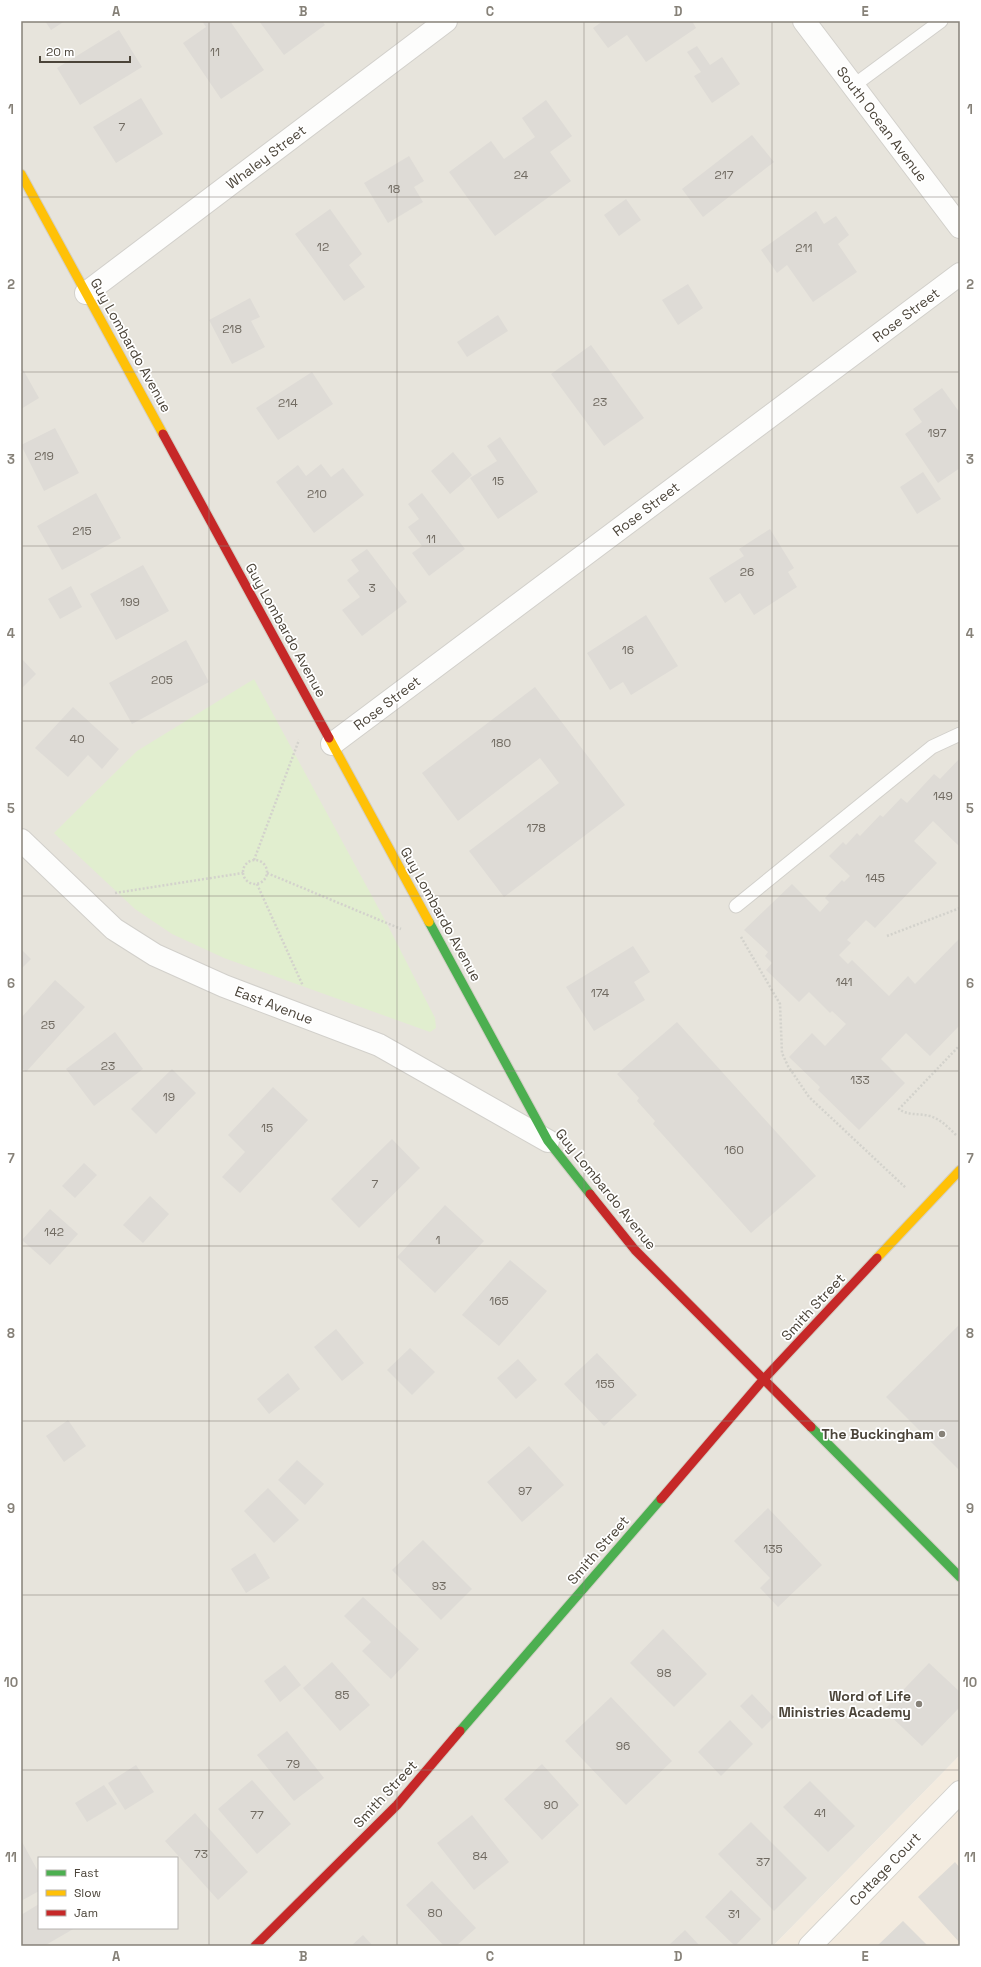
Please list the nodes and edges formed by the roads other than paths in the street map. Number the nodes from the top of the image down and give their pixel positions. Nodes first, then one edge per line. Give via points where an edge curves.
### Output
1 (446, 21) edge
2 (804, 21) edge
3 (941, 22) edge
4 (853, 86) junction
5 (21, 174) edge
6 (960, 227) edge
7 (960, 274) edge
8 (86, 293) junction
9 (960, 734) edge
10 (332, 744) junction
11 (21, 840) edge
12 (736, 906) dead end
13 (548, 1140) junction
14 (960, 1170) edge
15 (763, 1380) junction
16 (960, 1577) edge
17 (960, 1792) edge
18 (255, 1946) edge
19 (810, 1946) edge

1 - 8 street, Whaley Street
2 - 4 street, South Ocean Avenue
3 - 4 lane
4 - 6 street, South Ocean Avenue
5 - 8 street, Guy Lombardo Avenue
7 - 10 street, Rose Street
8 - 10 street, Guy Lombardo Avenue
9 - 12 lane via 932,747
10 - 13 street, Guy Lombardo Avenue
11 - 13 street, East Avenue via 114,929 155,955 224,986 379,1045
13 - 15 street, Guy Lombardo Avenue via 635,1250
14 - 15 street, Smith Street
15 - 16 street, Guy Lombardo Avenue
15 - 18 street, Smith Street via 397,1805
17 - 19 street, Cottage Court

